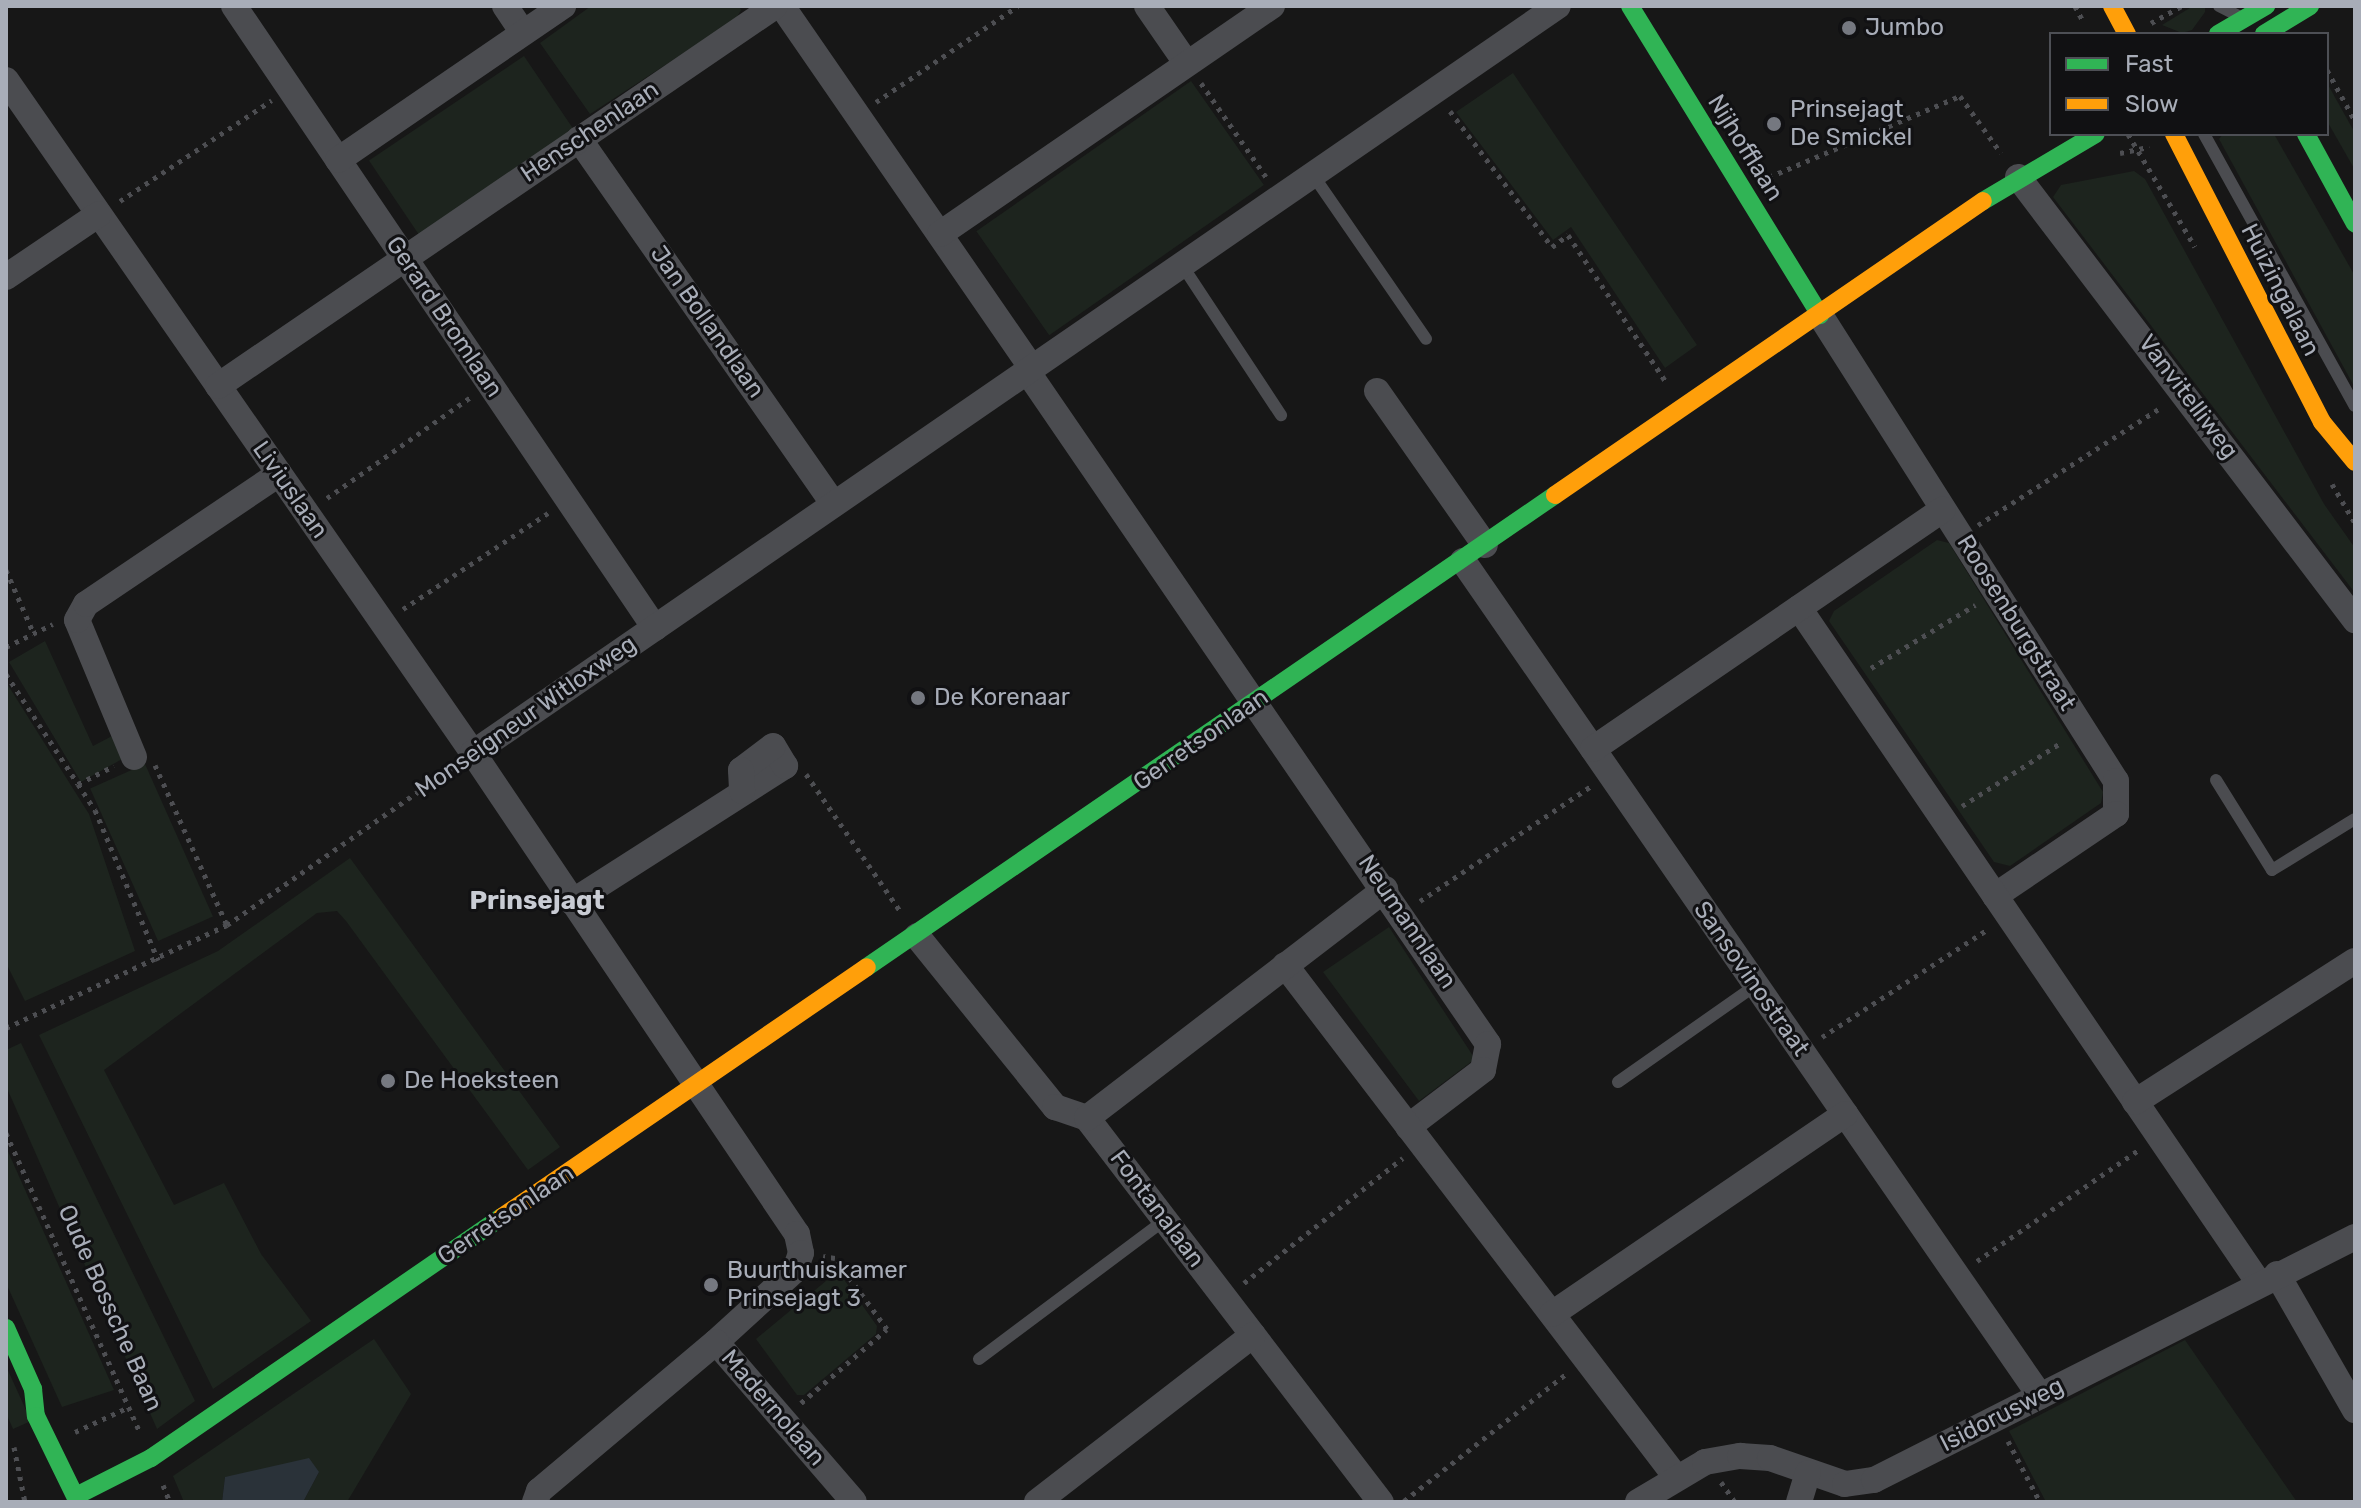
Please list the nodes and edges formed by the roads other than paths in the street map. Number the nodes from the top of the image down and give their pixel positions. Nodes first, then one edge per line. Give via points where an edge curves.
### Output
1 (234, 6) edge
2 (505, 6) edge
3 (563, 6) edge
4 (775, 6) edge
5 (782, 6) edge
6 (1147, 6) edge
7 (1272, 6) edge
8 (1558, 6) edge
9 (1630, 6) edge
10 (2112, 6) edge
11 (2219, 6) edge
12 (2266, 6) edge
13 (2310, 6) edge
14 (2247, 19) edge
15 (2126, 32) edge
16 (2222, 32) edge
17 (2267, 32) edge
18 (523, 33) junction
19 (1187, 64) junction
20 (6, 80) edge
21 (2063, 136) edge
22 (2092, 136) edge
23 (2175, 136) edge
24 (2205, 136) edge
25 (2307, 136) edge
26 (579, 139) junction
27 (338, 160) junction
28 (1313, 175) junction
29 (2018, 177) junction
30 (99, 214) junction
31 (2355, 224) edge
32 (940, 234) junction
33 (405, 258) junction
34 (1182, 265) junction
35 (6, 277) edge
36 (1820, 315) junction
37 (1426, 339) dead end
38 (1030, 370) junction
39 (218, 386) junction
40 (1377, 391) dead end
41 (2355, 406) edge
42 (1281, 415) dead end
43 (2355, 462) edge
44 (279, 474) junction
45 (834, 504) junction
46 (1943, 509) junction
47 (1485, 545) junction
48 (1463, 561) junction
49 (1799, 608) junction
50 (2355, 620) edge
51 (655, 628) junction
52 (1256, 702) junction
53 (1593, 749) junction
54 (473, 753) junction
55 (141, 754) road end
56 (2216, 780) dead end
57 (742, 791) dead end
58 (2355, 819) edge
59 (1385, 889) junction
60 (572, 902) junction
61 (2002, 906) junction
62 (917, 936) junction
63 (2355, 961) edge
64 (1285, 965) junction
65 (1756, 985) junction
66 (1618, 1082) dead end
67 (694, 1086) junction
68 (2135, 1102) junction
69 (1845, 1114) junction
70 (1087, 1118) junction
71 (1415, 1135) junction
72 (1165, 1220) junction
73 (2355, 1237) edge
74 (2268, 1279) junction
75 (1552, 1314) junction
76 (6, 1328) edge
77 (1253, 1335) junction
78 (716, 1342) junction
79 (979, 1359) dead end
80 (2040, 1396) junction
81 (2355, 1410) edge
82 (1808, 1473) junction
83 (1676, 1477) junction
84 (82, 1498) edge
85 (535, 1502) edge
86 (854, 1502) edge
87 (1037, 1502) edge
88 (1381, 1502) edge
89 (1638, 1502) edge
90 (1799, 1502) edge

1 - 27 street, Gerard Bromlaan
2 - 18 street
3 - 18 street
4 - 26 street, Henschenlaan
5 - 32 street, Neumannlaan
6 - 19 street
7 - 19 street
8 - 28 street, Monseigneur Witloxweg
9 - 36 street, Nijhofflaan
10 - 15 street
11 - 14 lane
12 - 14 street
13 - 17 street
14 - 16 street
18 - 27 street
19 - 32 street
20 - 30 street, Liviuslaan
21 - 29 street
22 - 29 street
23 - 43 street, Huizingalaan via 2322,422
24 - 41 lane, Huizingalaan
25 - 31 street
26 - 33 street, Henschenlaan
26 - 45 street, Jan Bollandlaan
27 - 33 street, Gerard Bromlaan
28 - 34 street, Monseigneur Witloxweg
28 - 37 lane
29 - 36 street, Gerretsonlaan
29 - 50 street, Vanvitelliweg
30 - 35 street
30 - 39 street, Liviuslaan
32 - 38 street, Neumannlaan
33 - 39 street, Henschenlaan
33 - 51 street, Gerard Bromlaan
34 - 38 street, Monseigneur Witloxweg
34 - 42 lane
36 - 46 street, Roosenburgstraat
36 - 47 street, Gerretsonlaan
38 - 45 street, Monseigneur Witloxweg
38 - 52 street, Neumannlaan
39 - 44 street, Liviuslaan
40 - 47 street
44 - 54 street, Liviuslaan
44 - 55 street via 86,604 77,620
45 - 51 street, Monseigneur Witloxweg
46 - 49 street
46 - 61 street, Roosenburgstraat via 2116,781 2116,814
47 - 48 street, Gerretsonlaan
48 - 52 street, Gerretsonlaan
48 - 53 street, Sansovinostraat
49 - 53 street
49 - 61 street
51 - 54 street, Monseigneur Witloxweg
52 - 59 street, Neumannlaan
52 - 62 street, Gerretsonlaan
53 - 65 street, Sansovinostraat
54 - 60 street, Liviuslaan
56 - 58 lane via 2272,870
57 - 60 street
59 - 64 street
59 - 71 street, Neumannlaan via 1488,1044 1483,1070
60 - 67 street, Liviuslaan
61 - 68 street
62 - 67 street, Gerretsonlaan
62 - 70 street, Fontanalaan via 1055,1107
63 - 68 street
64 - 70 street
64 - 71 street
65 - 66 lane
65 - 69 street, Sansovinostraat
67 - 78 street, Madernolaan via 797,1234 801,1253 795,1270
67 - 84 street, Gerretsonlaan via 151,1458
68 - 74 street
69 - 75 street
69 - 80 street, Sansovinostraat
70 - 72 street, Fontanalaan
71 - 75 street
72 - 77 street, Fontanalaan
72 - 79 lane
73 - 74 street, Isidorusweg
74 - 80 street, Isidorusweg
74 - 81 street
75 - 83 street
76 - 84 street via 33,1389 52,1409
77 - 87 street
77 - 88 street, Fontanalaan
78 - 85 street via 539,1491
78 - 86 street, Madernolaan
80 - 82 street, Isidorusweg via 1874,1480 1845,1484
82 - 83 street, Isidorusweg via 1770,1458 1740,1456 1705,1462
82 - 90 street
83 - 89 street, Isidorusweg

